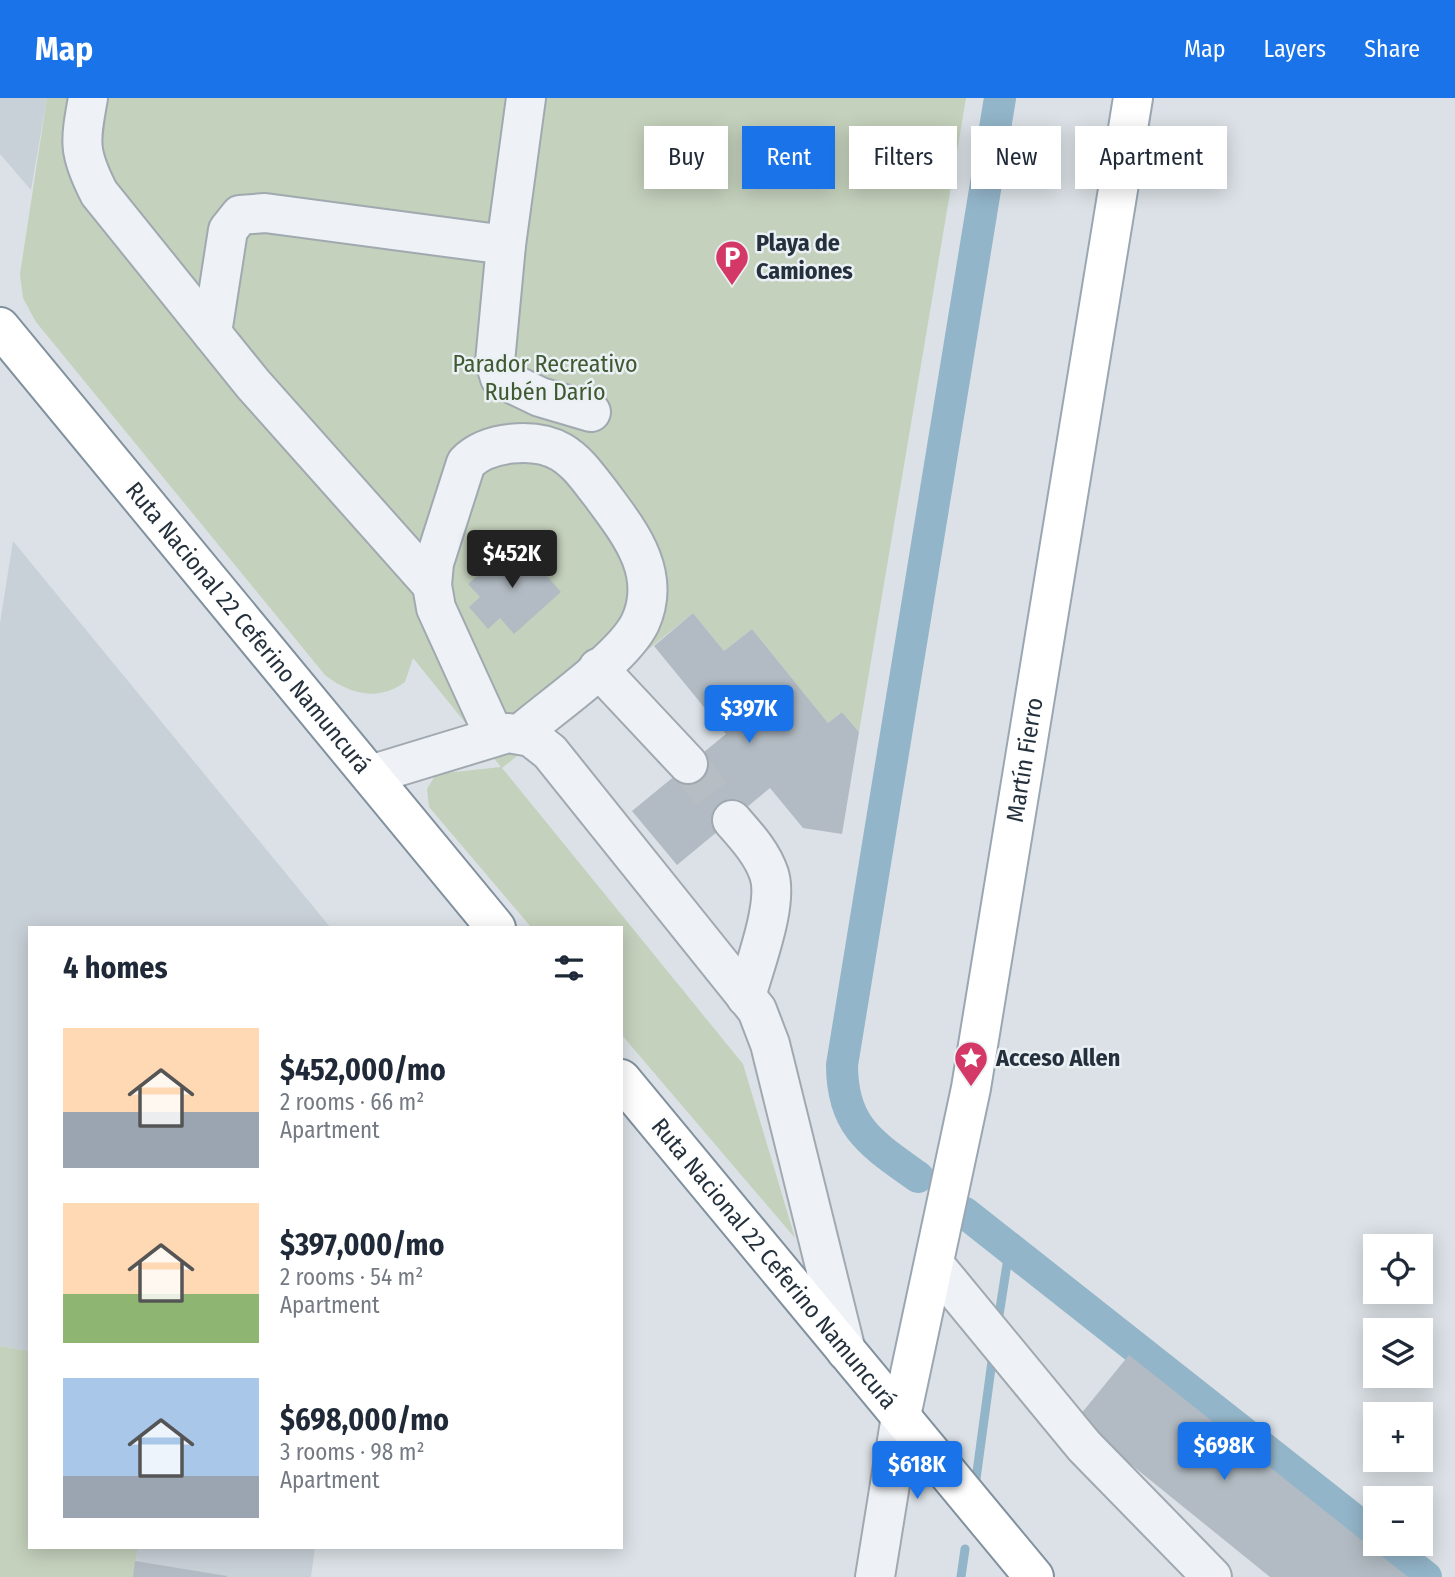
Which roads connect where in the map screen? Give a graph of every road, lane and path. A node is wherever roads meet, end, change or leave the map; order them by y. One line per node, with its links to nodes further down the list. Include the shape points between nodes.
1 (88, 98): 6 (street, via 80,143 94,184)
2 (526, 98): 4 (street)
3 (1133, 98): 17 (main road, Martín Fierro, via 971,1088)
4 (506, 244): 6 (street, via 265,213 240,215 228,230); 7 (street, via 495,362 500,378 540,397)
5 (0, 327): 12 (main road, Ruta Nacional 22 Ceferino Namuncurá)
6 (212, 333): 8 (street)
7 (591, 412)
8 (432, 585): 9 (street, via 434,563 466,463 491,447 535,444 559,451 581,468 637,543 645,564 646,606 640,622 632,638); 10 (street, via 436,608)
9 (598, 668): 10 (street); 11 (street)
10 (507, 734): 12 (street); 15 (street, via 531,737 550,752)
11 (688, 764)
12 (370, 775): 14 (main road, Ruta Nacional 22 Ceferino Namuncurá)
13 (732, 820): 15 (street, via 754,845 769,875 771,900)
14 (494, 926)
15 (746, 997): 18 (street, via 757,1010 770,1044)
16 (623, 1081): 18 (main road, Ruta Nacional 22 Ceferino Namuncurá)
17 (934, 1264): 19 (main road, Martín Fierro); 22 (street, via 1084,1446)
18 (846, 1351): 19 (main road, Ruta Nacional 22 Ceferino Namuncurá)
19 (901, 1416): 20 (street); 21 (main road, Ruta Nacional 22 Ceferino Namuncurá)
20 (875, 1577)
21 (1034, 1577)
22 (1212, 1577)

